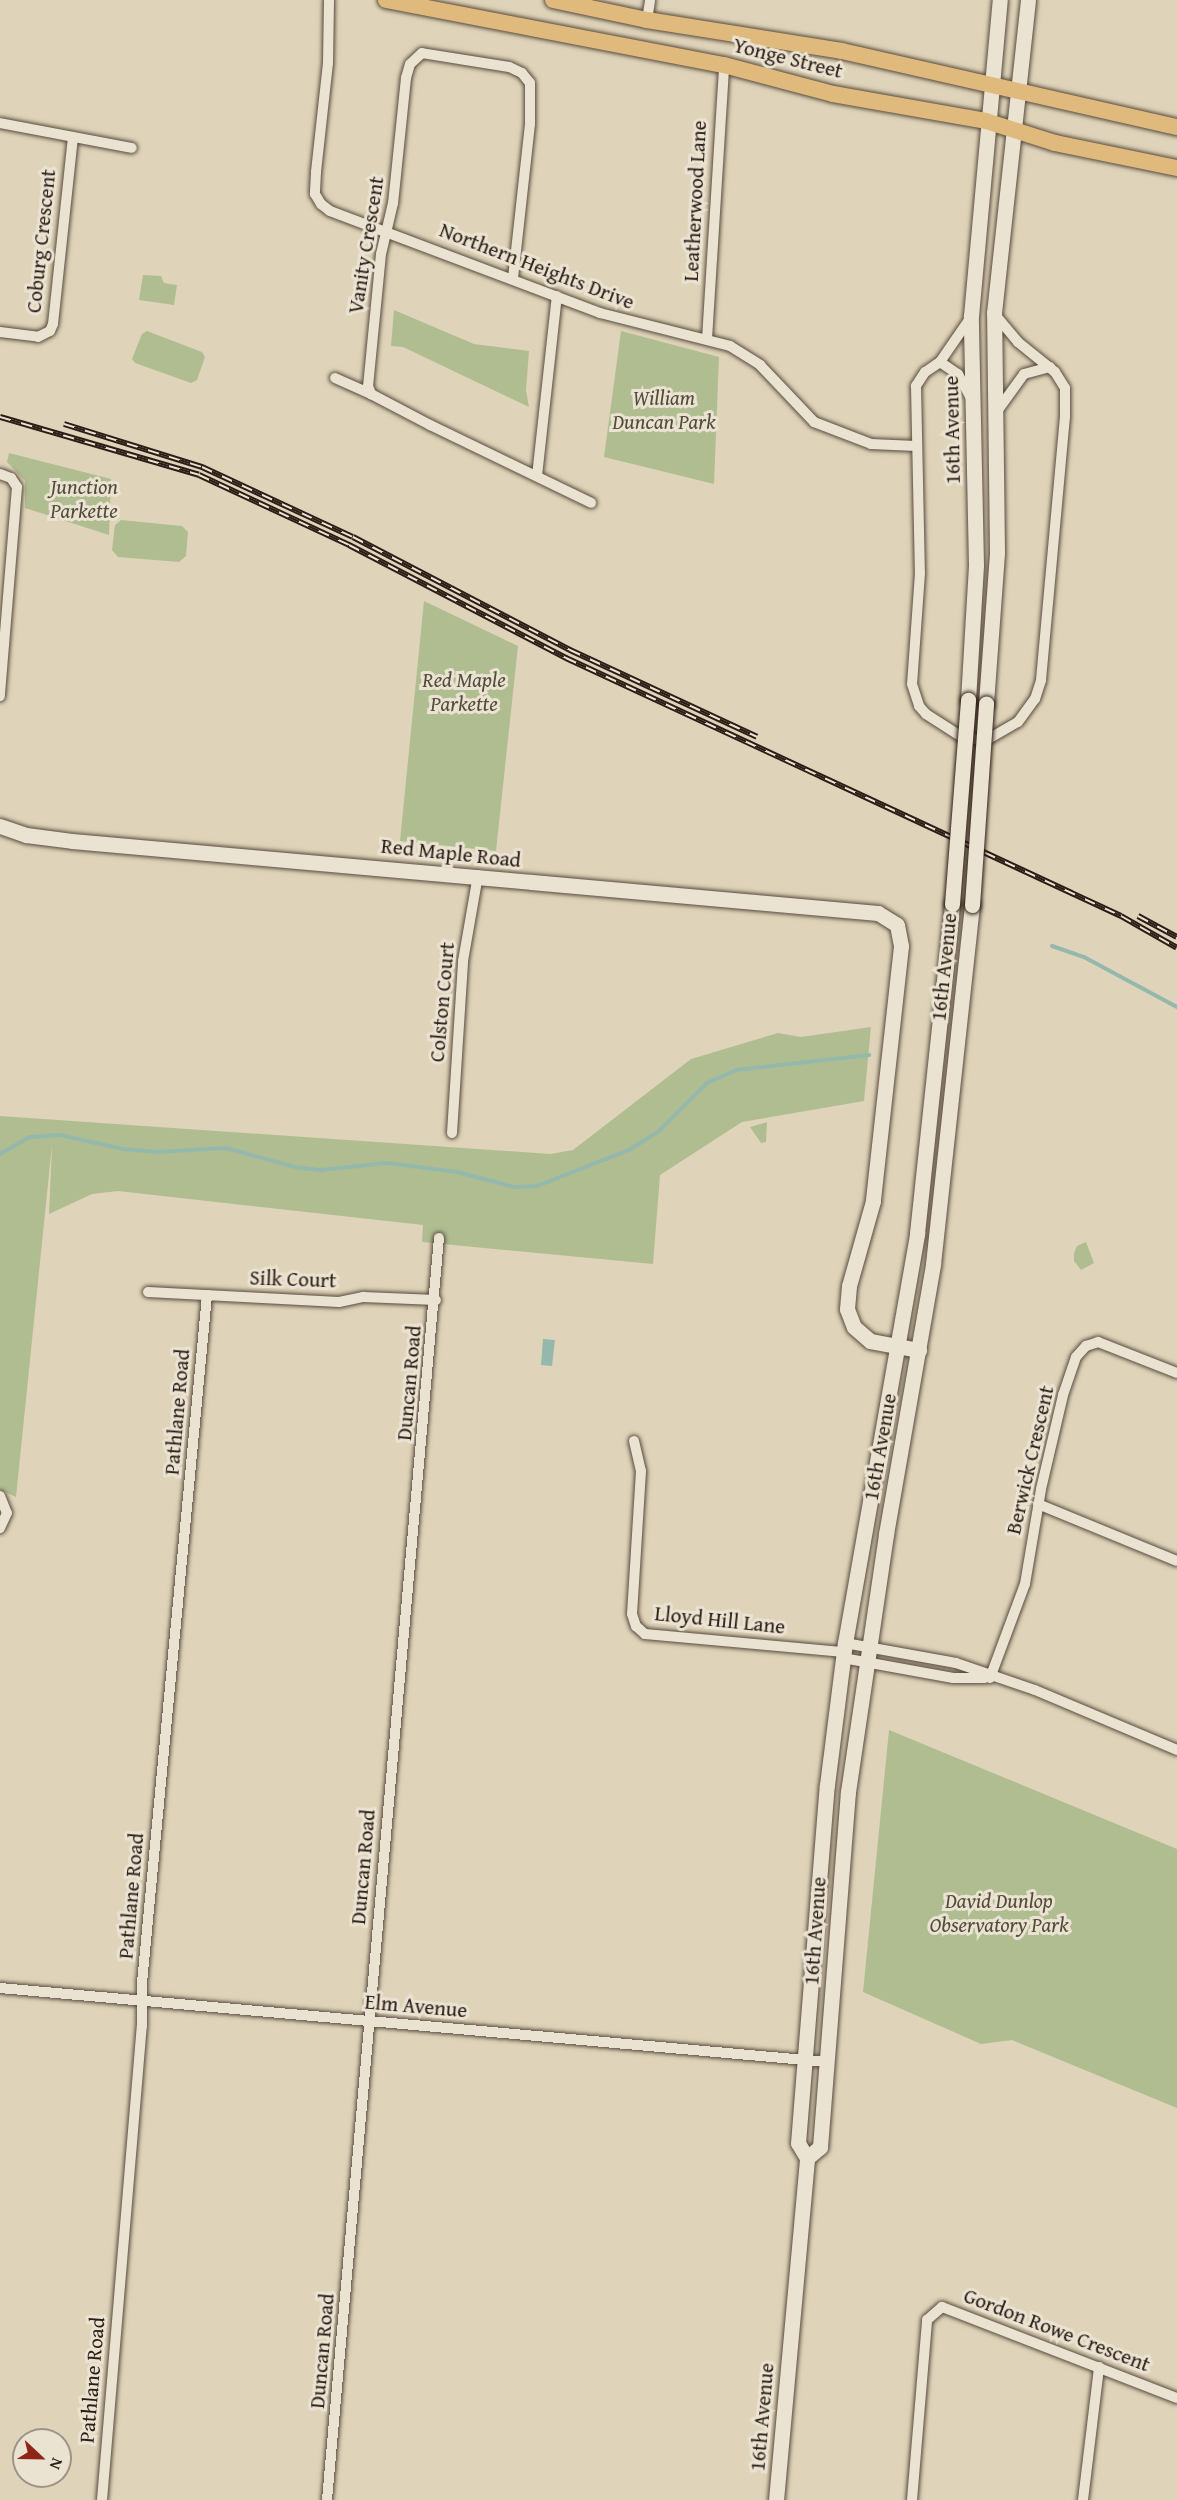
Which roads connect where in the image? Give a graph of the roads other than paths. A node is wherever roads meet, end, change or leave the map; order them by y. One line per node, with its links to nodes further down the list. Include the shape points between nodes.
1 (328, 0): 18 (street, Northern Heights Drive, via 328,63 315,194 330,211)
2 (386, 0): 8 (main road, Yonge Street)
3 (553, 0): 7 (main road, Yonge Street)
4 (650, 0): 7 (street)
5 (1000, 0): 9 (main road, 16th Avenue)
6 (1028, 0): 10 (main road, 16th Avenue)
7 (647, 20): 9 (main road, Yonge Street, via 842,51)
8 (724, 65): 11 (main road, Yonge Street, via 833,94); 24 (street, Leatherwood Lane)
9 (993, 83): 10 (main road, Yonge Street); 11 (main road, 16th Avenue)
10 (1018, 90): 13 (main road, Yonge Street); 14 (main road, 16th Avenue)
11 (986, 121): 14 (main road, Yonge Street); 22 (main road, 16th Avenue)
12 (0, 123): 15 (street)
13 (1177, 127)
14 (1012, 128): 17 (main road, Yonge Street, via 1055,143); 21 (main road, 16th Avenue)
15 (73, 138): 16 (street); 23 (street, Coburg Crescent, via 53,324 50,331 38,337)
16 (132, 148)
17 (1177, 168)
18 (387, 231): 19 (street, Northern Heights Drive); 19 (street, Vanity Crescent, via 406,78 414,58 422,53 440,53 509,67 522,73 530,83 531,96); 28 (street, Vanity Crescent, via 371,344)
19 (513, 278): 20 (street, Northern Heights Drive)
20 (557, 296): 24 (street, Northern Heights Drive, via 630,322); 33 (street)
21 (994, 313): 26 (street, 16th Avenue, via 1017,342); 30 (main road, 16th Avenue)
22 (971, 316): 25 (street, 16th Avenue); 29 (main road, 16th Avenue)
23 (0, 332)
24 (707, 339): 31 (street, Northern Heights Drive, via 749,355 806,415 837,434 871,444)
25 (940, 362): 29 (street, via 958,374); 31 (street, 16th Avenue, via 925,372 916,386)
26 (1050, 367): 30 (street, 16th Avenue, via 1024,374); 31 (street, 16th Avenue, via 1065,388 1065,407 1055,559 1041,680 1028,712 990,738 962,737 947,729 919,706 914,694 920,573)
27 (335, 378): 28 (street)
28 (371, 394): 33 (street)
29 (972, 400): 44 (main road, 16th Avenue, bridge, via 976,565 952,904 934,1092)
30 (995, 414): 45 (main road, 16th Avenue, bridge, via 997,552 972,905 937,1234)
31 (916, 446)
32 (0, 474): 35 (street, via 11,478 16,487)
33 (537, 476): 34 (street)
34 (591, 502)
35 (0, 696)
36 (0, 826): 37 (main road, Red Maple Road, via 26,835 72,842)
37 (478, 875): 38 (main road, Red Maple Road, via 878,913); 39 (street, Colston Court, via 463,960)
38 (897, 925): 44 (main road, 16th Avenue, via 900,958 879,1158 848,1309 854,1327 870,1341)
39 (452, 1133)
40 (439, 1238): 43 (street, Duncan Road)
41 (148, 1292): 42 (street, Silk Court)
42 (207, 1295): 43 (street, Silk Court, via 339,1302 363,1297); 57 (street, Pathlane Road)
43 (436, 1300): 58 (street, Duncan Road)
44 (897, 1347): 45 (main road); 52 (main road, 16th Avenue)
45 (919, 1350): 53 (main road, 16th Avenue)
46 (1177, 1373): 49 (street, Berwick Crescent, via 1115,1347 1098,1342 1086,1346 1076,1357 1063,1395)
47 (634, 1441): 52 (street, Lloyd Hill Lane, via 642,1471 632,1614 636,1626 645,1634)
48 (0, 1496): 50 (street, via 7,1513)
49 (1038, 1504): 51 (street); 54 (street, Berwick Crescent, via 1020,1602)
50 (0, 1528)
51 (1177, 1561)
52 (844, 1651): 53 (street); 59 (main road, 16th Avenue, via 816,1899)
53 (867, 1655): 54 (street, via 953,1678); 54 (street, via 956,1663); 60 (main road, 16th Avenue, via 844,1834)
54 (990, 1678): 55 (street, via 1035,1690)
55 (1177, 1749)
56 (0, 1988): 57 (street, Elm Avenue)
57 (142, 2002): 58 (street, Elm Avenue); 64 (street, Pathlane Road)
58 (369, 2021): 59 (street, Elm Avenue); 65 (street, Duncan Road)
59 (805, 2059): 60 (street, Elm Avenue); 61 (main road, 16th Avenue, via 798,2143)
60 (828, 2062): 61 (main road, 16th Avenue, via 820,2146)
61 (807, 2158): 66 (main road, 16th Avenue)
62 (1099, 2367): 63 (street, Gordon Rowe Crescent); 67 (street, Gordon Rowe Crescent, via 954,2309 942,2307 933,2312 925,2336); 68 (street)
63 (1177, 2398)
64 (102, 2500)
65 (327, 2500)
66 (776, 2500)
67 (912, 2500)
68 (1083, 2500)

